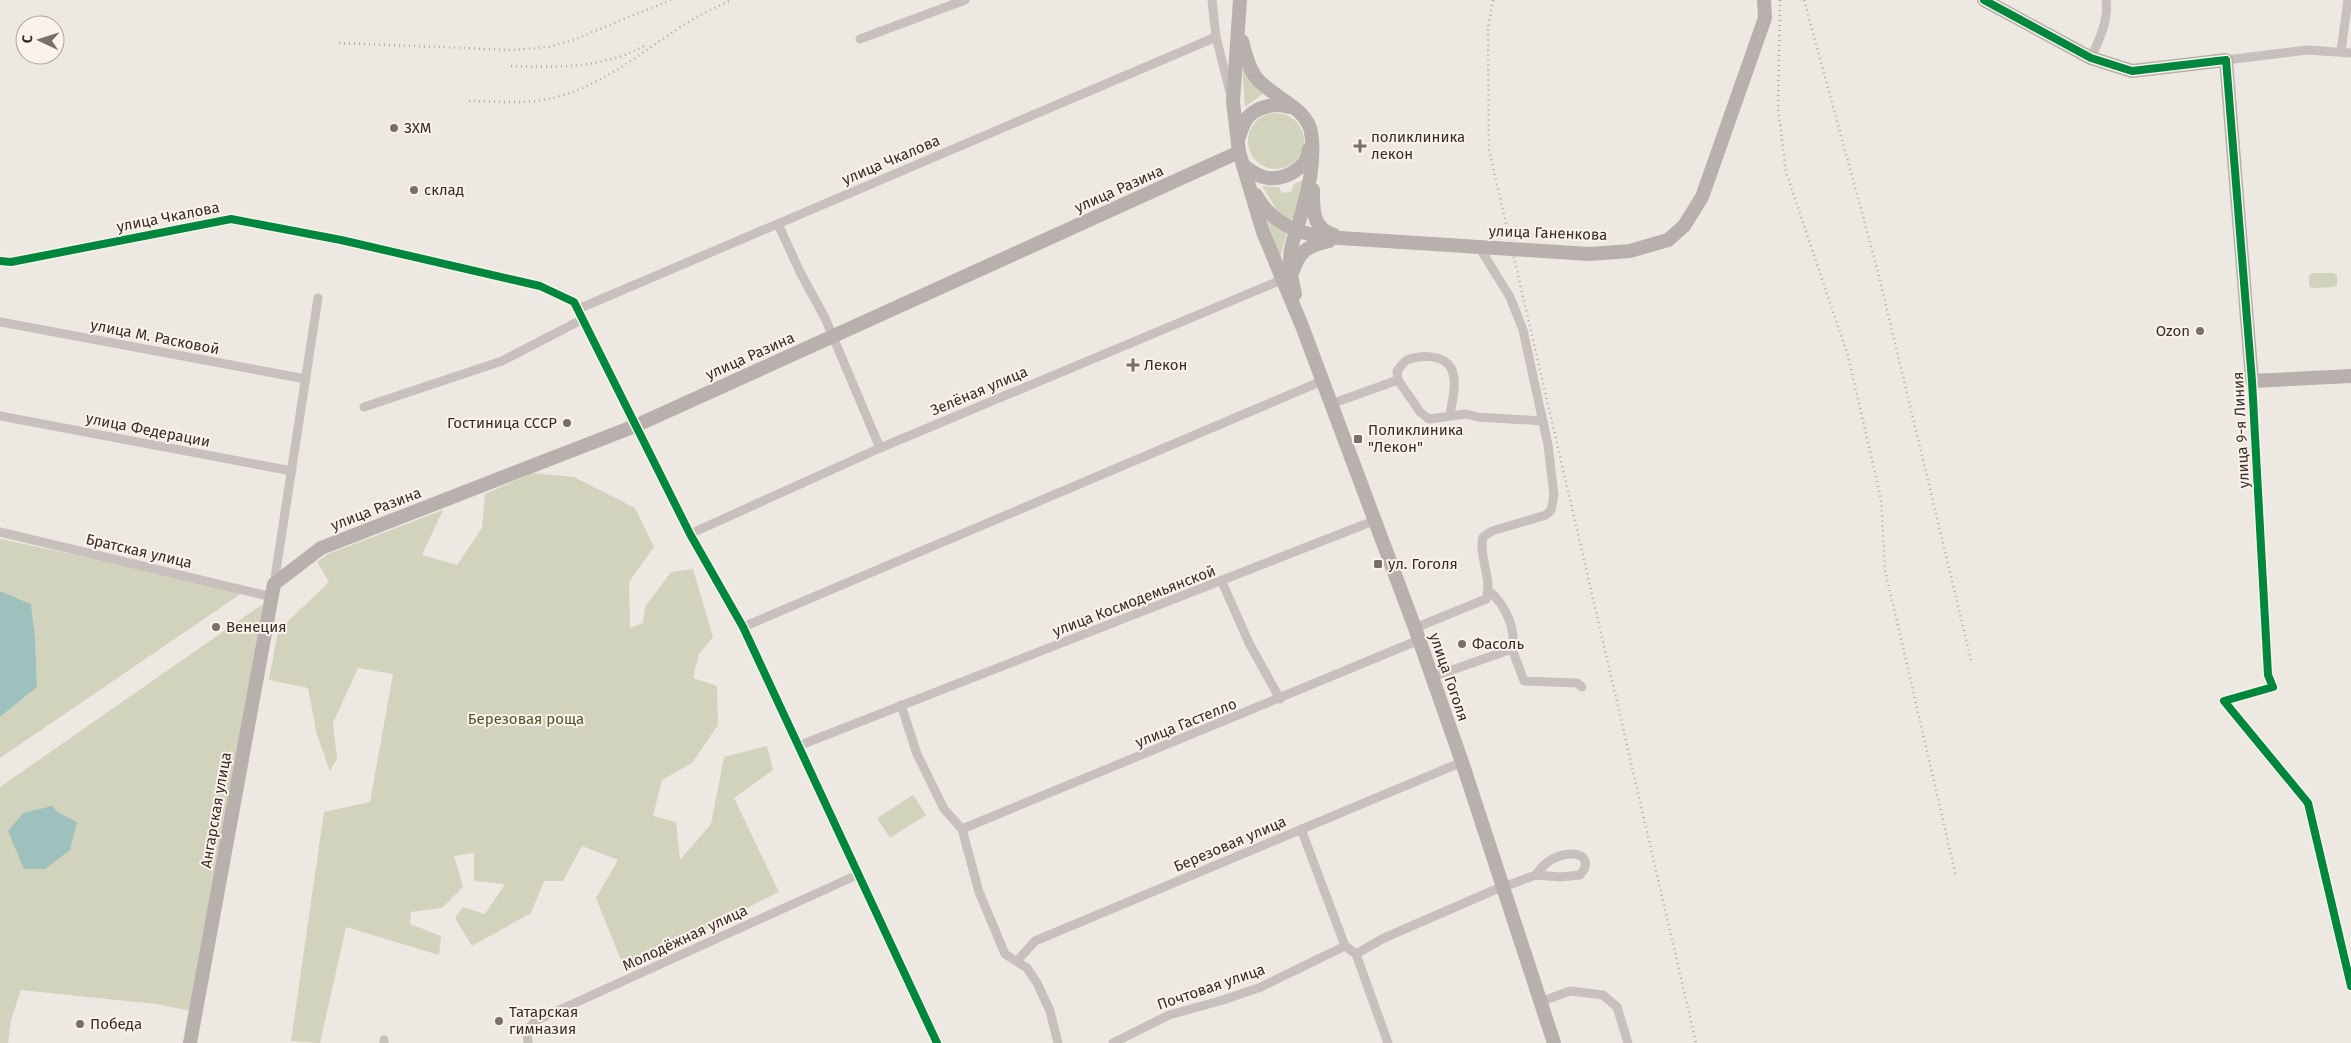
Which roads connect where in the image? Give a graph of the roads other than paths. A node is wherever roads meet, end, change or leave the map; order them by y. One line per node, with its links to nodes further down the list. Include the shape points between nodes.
1 (965, 0): 10 (street)
2 (1212, 0): 9 (street)
3 (1240, 0): 8 (street)
4 (1764, 0): 24 (street, улица Ганенкова, via 1765,18 1702,197 1674,236 1630,251 1589,254)
5 (1984, 0): 13 (street)
6 (2106, 0): 13 (street, via 2104,22)
7 (2348, 0): 11 (street)
8 (1239, 20): 15 (street); 16 (street, via 1246,59 1255,76 1270,92)
9 (1216, 37): 15 (street); 21 (street, улица Чкалова)
10 (860, 39)
11 (2341, 51): 12 (street); 14 (street, via 2307,50)
12 (2351, 53)
13 (2091, 58): 14 (street, via 2132,71)
14 (2226, 60): 36 (street, улица 9-я Линия)
15 (1232, 102): 18 (street)
16 (1298, 112): 17 (street); 18 (street, via 1286,106 1261,108 1248,117)
17 (1311, 131): 18 (street, via 1309,153 1292,174 1279,178 1267,178); 19 (street)
18 (1240, 152): 20 (street); 31 (street, улица Разина)
19 (1313, 154): 22 (street); 23 (street, via 1314,218 1327,233)
20 (1248, 182): 22 (street, улица Ганенкова, via 1267,212 1278,222); 26 (street, via 1262,232)
21 (778, 224): 28 (street, улица Чкалова); 31 (street)
22 (1296, 230): 23 (street, улица Ганенкова, via 1309,235); 26 (street)
23 (1342, 237): 24 (street, улица Ганенкова); 26 (street, via 1309,246)
24 (1479, 247): 41 (street, via 1510,297 1523,330)
25 (0, 260): 28 (street, улица Чкалова, via 12,262 231,219 342,240 540,286 574,302)
26 (1286, 279): 35 (street, улица Гоголя); 43 (street, Зелёная улица)
27 (318, 298): 33 (street)
28 (578, 309): 29 (street)
29 (583, 319): 38 (street, via 502,361); 42 (street)
30 (0, 322): 33 (street, улица М. Расковой)
31 (832, 336): 42 (street, улица Разина); 43 (street)
32 (2351, 376): 36 (street, улица 9-я Линия)
33 (306, 378): 44 (street)
34 (1398, 380): 37 (street); 39 (street, via 1420,412 1429,419); 39 (street, via 1397,371 1406,360 1424,356 1439,358 1451,368 1454,387)
35 (1322, 381): 37 (street, улица Гоголя); 51 (street)
36 (2252, 381): 68 (street, улица 9-я Линия, via 2268,675 2273,687 2224,701 2308,803)
37 (1331, 404): 45 (street, улица Гоголя)
38 (364, 408)
39 (1450, 415): 41 (street)
40 (0, 416): 44 (street, улица Федерации)
41 (1543, 421): 50 (street, via 1554,495 1551,510 1546,515 1492,531 1483,537 1481,545)
42 (635, 426): 47 (street); 49 (street, улица Разина, via 321,548)
43 (880, 448): 47 (street, Зелёная улица)
44 (292, 471): 49 (street)
45 (1376, 520): 48 (street, улица Космодемьянской); 52 (street, улица Гоголя)
46 (0, 532): 49 (street, Братская улица)
47 (690, 534): 51 (street)
48 (1222, 582): 56 (street, via 1249,643); 57 (street, улица Космодемьянской)
49 (273, 590): 70 (street, Ангарская улица)
50 (1489, 590): 52 (street, улица Гастелло, via 1486,599); 53 (street, via 1498,598 1512,628)
51 (743, 627): 58 (street)
52 (1417, 634): 54 (street, улица Гоголя); 56 (street, улица Гастелло)
53 (1512, 649): 54 (street); 55 (street, via 1524,681 1577,683)
54 (1432, 677): 59 (street, улица Гоголя)
55 (1582, 687)
56 (1280, 699): 60 (street, улица Гастелло)
57 (901, 705): 58 (street, улица Космодемьянской); 60 (street, via 921,762 944,809)
58 (798, 746): 62 (street)
59 (1462, 762): 61 (street, Березовая улица); 64 (street, улица Гоголя)
60 (962, 829): 67 (street, via 979,892 1005,954)
61 (1301, 829): 65 (street); 67 (street, Березовая улица, via 1035,941)
62 (857, 875): 71 (street, Молодёжная улица, via 535,1021 527,1030); 72 (street)
63 (1536, 875): 63 (street, via 1580,875 1586,864 1584,858 1577,854 1556,856); 64 (street)
64 (1502, 887): 66 (street, via 1384,938); 69 (street, улица Гоголя)
65 (1345, 946): 66 (street); 74 (street, Почтовая улица, via 1261,987 1169,1015)
66 (1356, 954): 75 (street)
67 (1017, 961): 73 (street, via 1038,983 1050,1011)
68 (2351, 986)
69 (1540, 1002): 76 (street, улица Гоголя); 77 (street, via 1570,991 1603,996 1617,1007)
70 (190, 1043)
71 (528, 1043)
72 (936, 1043)
73 (1058, 1043)
74 (1113, 1043)
75 (1388, 1043)
76 (1554, 1043)
77 (1628, 1043)

